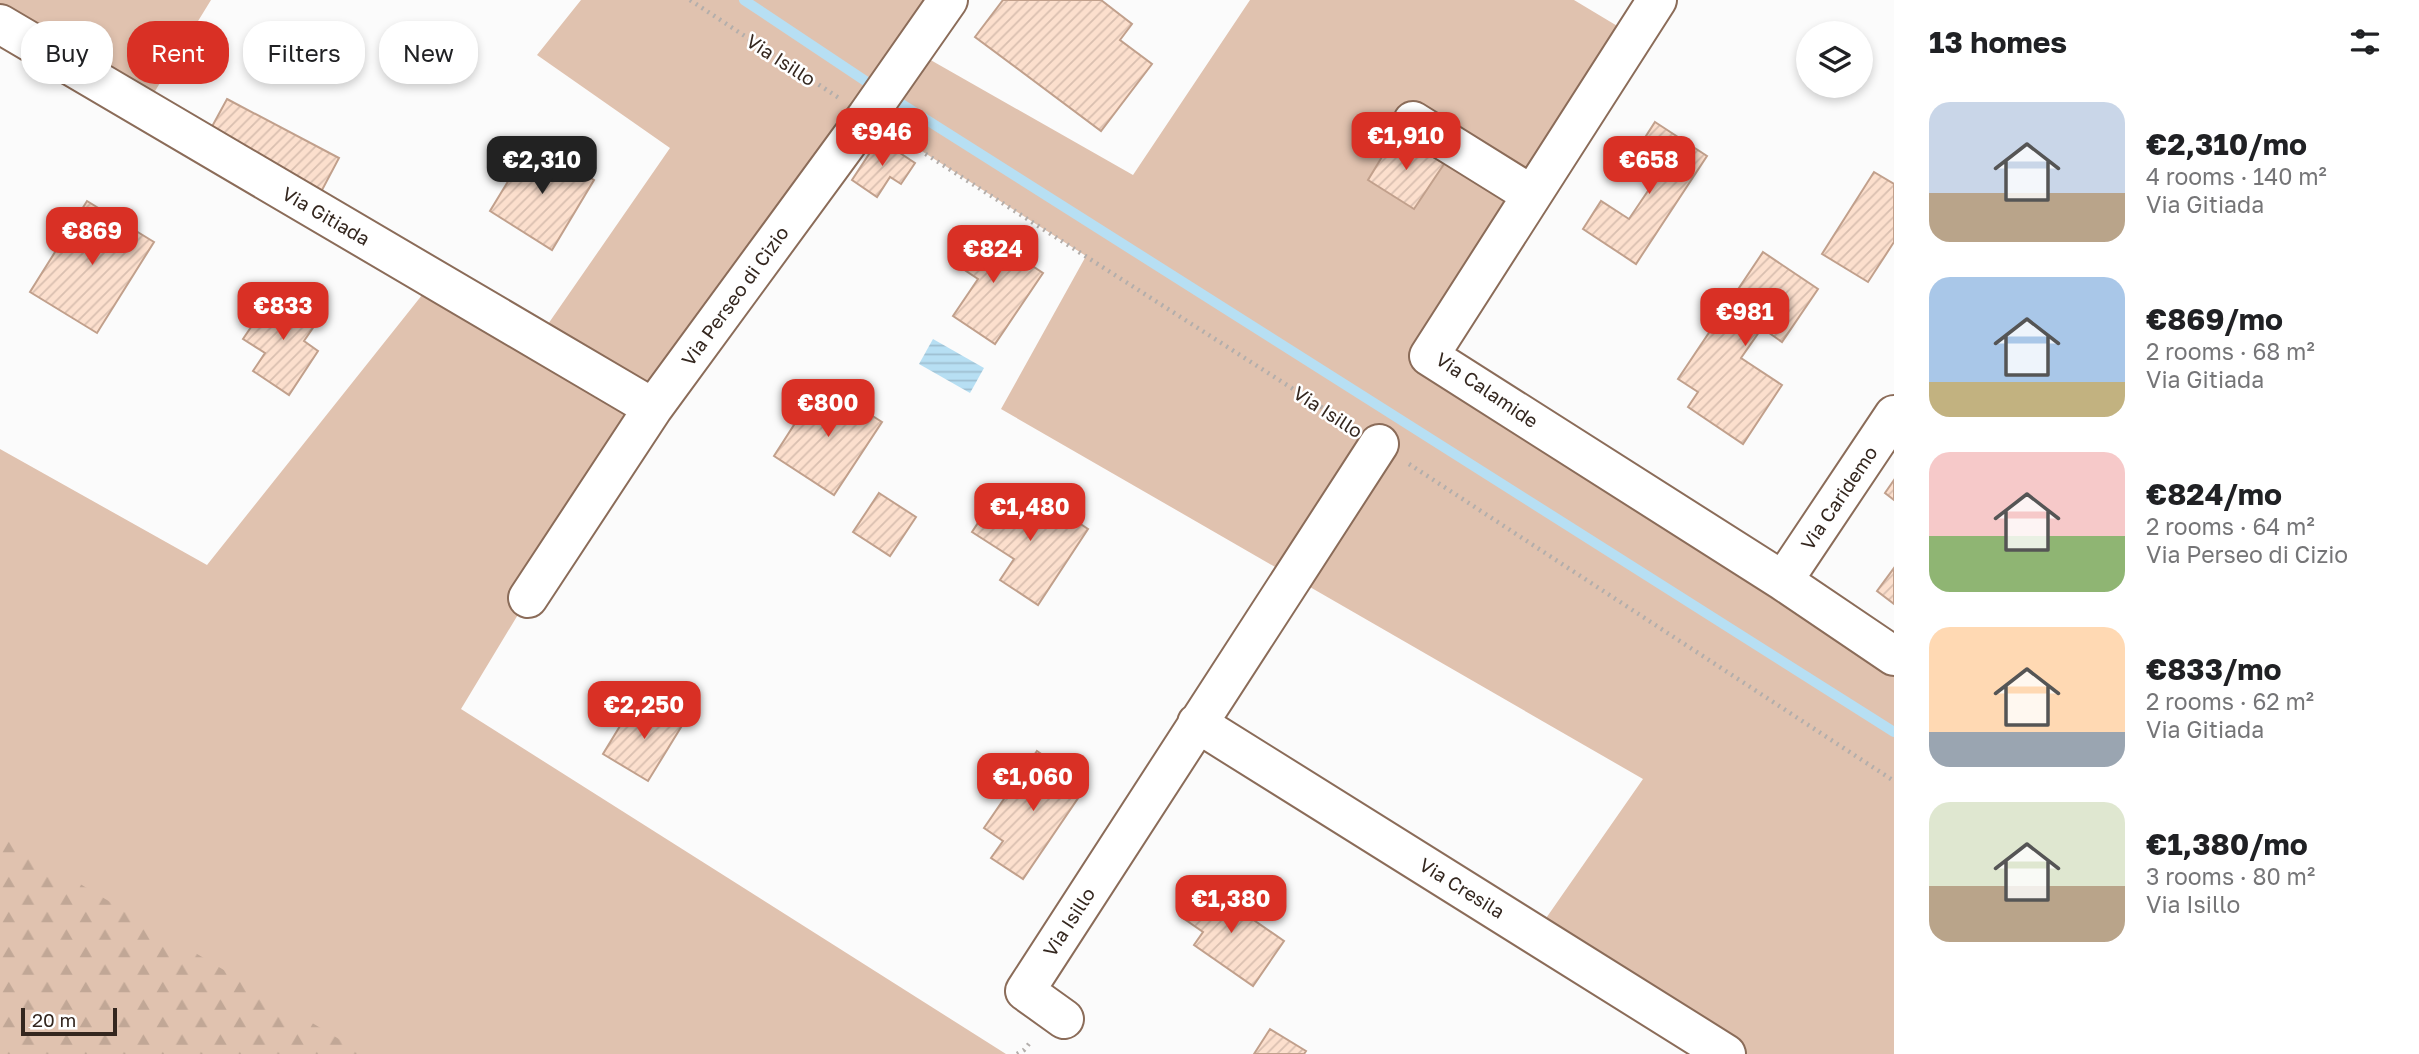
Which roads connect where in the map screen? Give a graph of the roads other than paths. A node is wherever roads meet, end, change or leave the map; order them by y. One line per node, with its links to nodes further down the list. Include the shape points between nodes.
1 (948, 0): 6 (street, Via Perseo di Cizio)
2 (1657, 0): 5 (street, Via Calamide)
3 (0, 24): 6 (street, Via Gitiada)
4 (1413, 121): 5 (street)
5 (1532, 195): 9 (street, Via Calamide, via 1429,356)
6 (653, 408): 10 (street, Via Perseo di Cizio)
7 (1894, 415): 9 (street, Via Caridemo)
8 (1379, 444): 12 (street, Via Isillo)
9 (1783, 581): 11 (street, Via Calamide)
10 (528, 598)
11 (1894, 656)
12 (1197, 723): 13 (street, Via Isillo, via 1025,991); 14 (street, Via Cresila)
13 (1064, 1019)
14 (1726, 1054)

